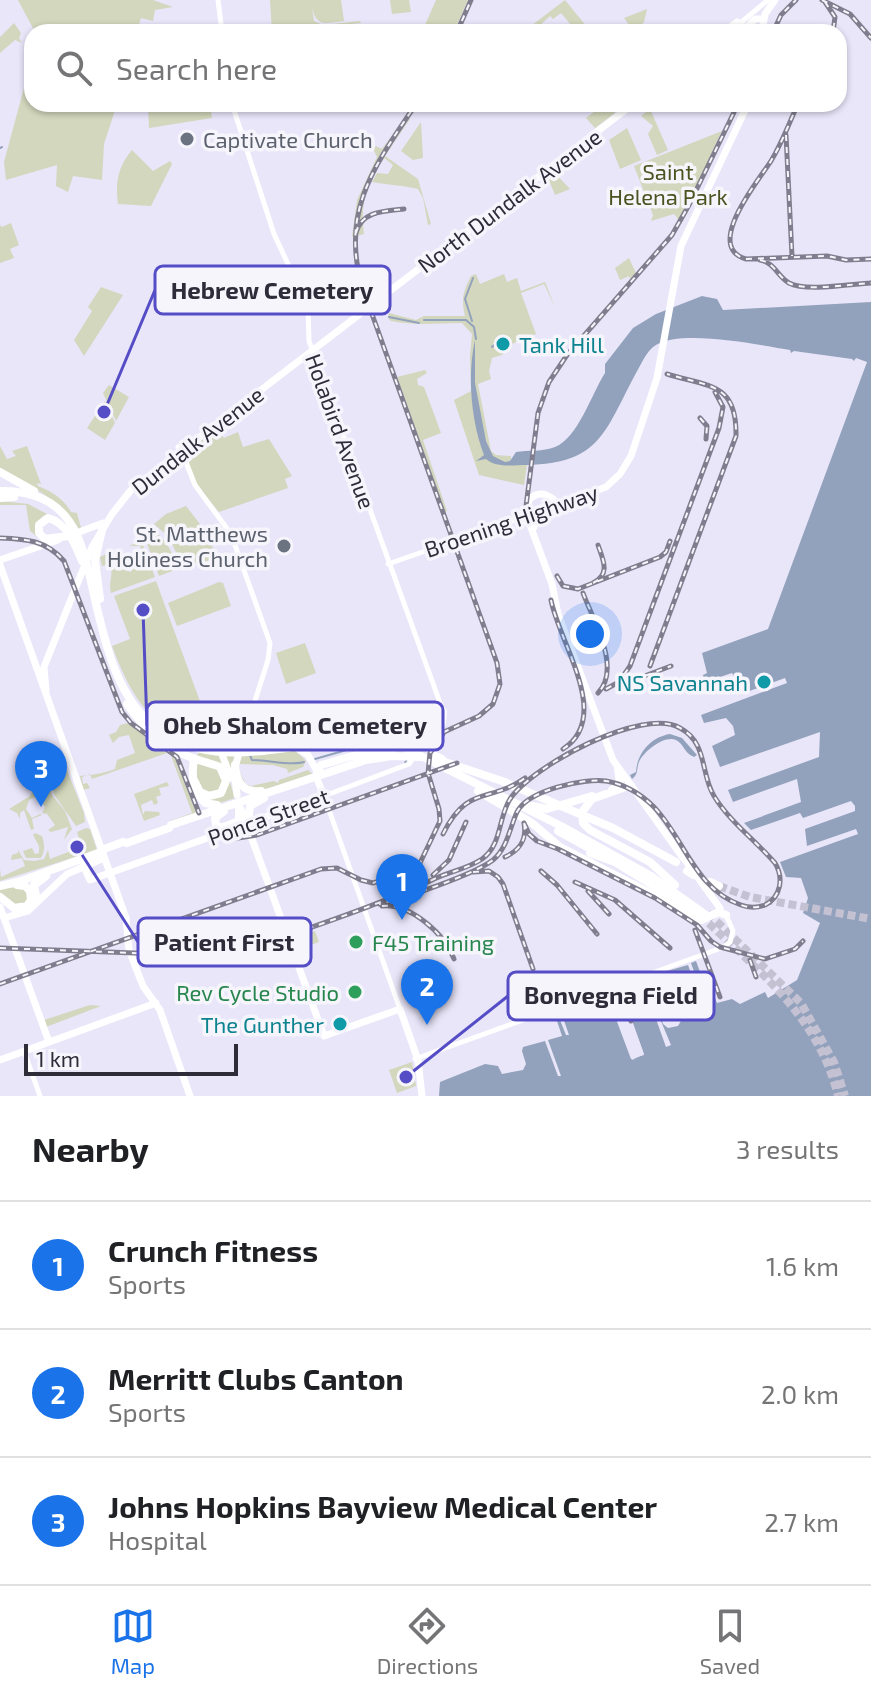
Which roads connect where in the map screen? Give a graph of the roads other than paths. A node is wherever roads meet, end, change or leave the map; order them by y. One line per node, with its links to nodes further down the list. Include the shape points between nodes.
1 (218, 0): 6 (main road)
2 (766, 0): 5 (main road)
3 (775, 0): 4 (main road)
4 (763, 19): 7 (main road); 8 (main road)
5 (737, 23)
6 (221, 24)
7 (750, 24)
8 (763, 24)
9 (235, 112): 14 (main road, Holabird Avenue, via 274,234 308,307)
10 (622, 112): 12 (main road)
11 (744, 112): 18 (main road, Broening Highway, via 678,255 657,378 628,462 606,487)
12 (618, 115): 13 (main road, North Dundalk Avenue); 13 (main road, North Dundalk Avenue, via 495,214)
13 (360, 310): 14 (main road, Dundalk Avenue)
14 (309, 349): 15 (main road, Dundalk Avenue); 15 (main road, Dundalk Avenue); 26 (main road, Holabird Avenue)
15 (180, 449): 20 (main road, Dundalk Avenue, via 141,481); 20 (main road, Dundalk Avenue, via 133,483); 37 (main road, via 195,485 232,539 266,636 268,655)
16 (0, 472): 19 (highway)
17 (0, 495): 19 (highway, via 28,493); 21 (highway, via 42,505)
18 (557, 504): 23 (main road, via 535,518); 23 (main road, via 548,495 530,498 528,510); 24 (main road, Broening Highway)
19 (54, 506): 21 (highway)
20 (102, 525): 21 (main road); 29 (highway, via 95,554); 30 (main road, Dundalk Avenue)
21 (70, 532): 22 (highway); 22 (highway, via 46,519 38,528); 29 (highway); 29 (highway, via 85,553)
22 (42, 542): 25 (main road)
23 (539, 549): 42 (main road)
24 (413, 555): 26 (main road, Broening Highway); 28 (main road, via 394,566)
25 (2, 560): 31 (main road)
26 (388, 564): 28 (main road, Holabird Avenue)
27 (0, 573): 31 (main road)
28 (395, 583): 33 (main road, Holabird Avenue)
29 (95, 601): 34 (highway); 34 (highway, via 111,671)
30 (48, 655): 31 (main road, Dundalk Avenue); 32 (main road, Dundalk Avenue, via 43,672)
31 (39, 676): 32 (main road); 64 (main road)
32 (46, 690): 64 (main road)
33 (437, 698): 35 (main road, Holabird Avenue); 36 (main road)
34 (132, 706): 38 (highway, via 170,734); 43 (highway)
35 (442, 709): 36 (highway)
36 (442, 725): 45 (highway, via 430,748); 56 (main road, Ponca Street, via 407,766)
37 (246, 729): 38 (main road); 40 (main road); 46 (main road); 51 (main road, via 234,758)
38 (215, 738): 39 (highway); 41 (main road); 51 (main road)
39 (206, 743): 41 (highway); 43 (highway)
40 (289, 743): 47 (highway, via 302,730 387,737); 49 (main road, via 308,755)
41 (218, 749): 51 (main road)
42 (610, 752): 48 (main road); 52 (main road)
43 (193, 754): 47 (highway, via 378,741 403,747); 50 (highway); 50 (highway, via 224,771 225,787 209,796)
44 (406, 757): 45 (highway); 49 (highway, via 374,758); 59 (highway, via 487,777)
45 (450, 763): 62 (highway)
46 (235, 765): 49 (highway, via 240,784 250,791); 58 (main road)
47 (436, 765): 49 (highway, via 365,752 325,764); 54 (highway); 55 (highway)
48 (618, 769): 52 (main road); 53 (highway)
49 (315, 776): 56 (main road); 58 (highway); 58 (highway); 60 (highway, via 253,803)
50 (193, 778): 58 (highway, via 207,805)
51 (232, 782): 58 (main road)
52 (631, 788): 53 (highway); 69 (main road)
53 (616, 790): 57 (highway); 59 (highway, via 587,802 582,809)
54 (478, 791): 61 (highway); 76 (highway, via 532,823 560,847 689,918 701,920)
55 (490, 791): 57 (highway, via 543,809); 61 (highway)
56 (324, 796): 60 (main road, Ponca Street); 81 (main road)
57 (594, 796): 65 (highway, via 557,813 551,828 558,843)
58 (240, 803): 60 (main road); 64 (highway)
59 (586, 822): 62 (highway); 68 (highway, via 594,836); 71 (highway, via 590,830 650,862)
60 (245, 825): 70 (main road, Ponca Street); 81 (main road, via 324,1036)
61 (559, 829): 63 (highway); 65 (highway); 76 (highway)
62 (614, 831): 66 (highway); 69 (highway)
63 (583, 839): 68 (highway); 76 (highway, via 668,886)
64 (101, 852): 67 (main road); 70 (main road); 72 (highway); 72 (highway); 73 (highway, via 38,881)
65 (615, 862): 76 (highway)
66 (662, 863)
67 (83, 866): 70 (main road, via 89,880); 73 (main road); 77 (main road, via 67,874 38,904)
68 (643, 866): 71 (highway)
69 (684, 867): 74 (main road)
70 (110, 874): 75 (main road)
71 (678, 889): 76 (highway)
72 (0, 891): 77 (main road)
73 (38, 896): 77 (main road)
74 (723, 912): 76 (highway); 78 (main road)
75 (124, 914): 80 (main road, via 139,978); 80 (main road, via 128,953 142,988)
76 (704, 915)
77 (6, 921): 82 (main road)
78 (733, 931): 79 (main road); 84 (main road, via 724,947)
79 (739, 939)
80 (156, 1004): 82 (main road); 87 (main road)
81 (399, 1009): 84 (main road)
82 (49, 1042): 83 (main road)
83 (24, 1051): 85 (main road); 86 (main road)
84 (416, 1058): 88 (main road)
85 (0, 1060)
86 (40, 1096)
87 (190, 1096)
88 (420, 1096)

